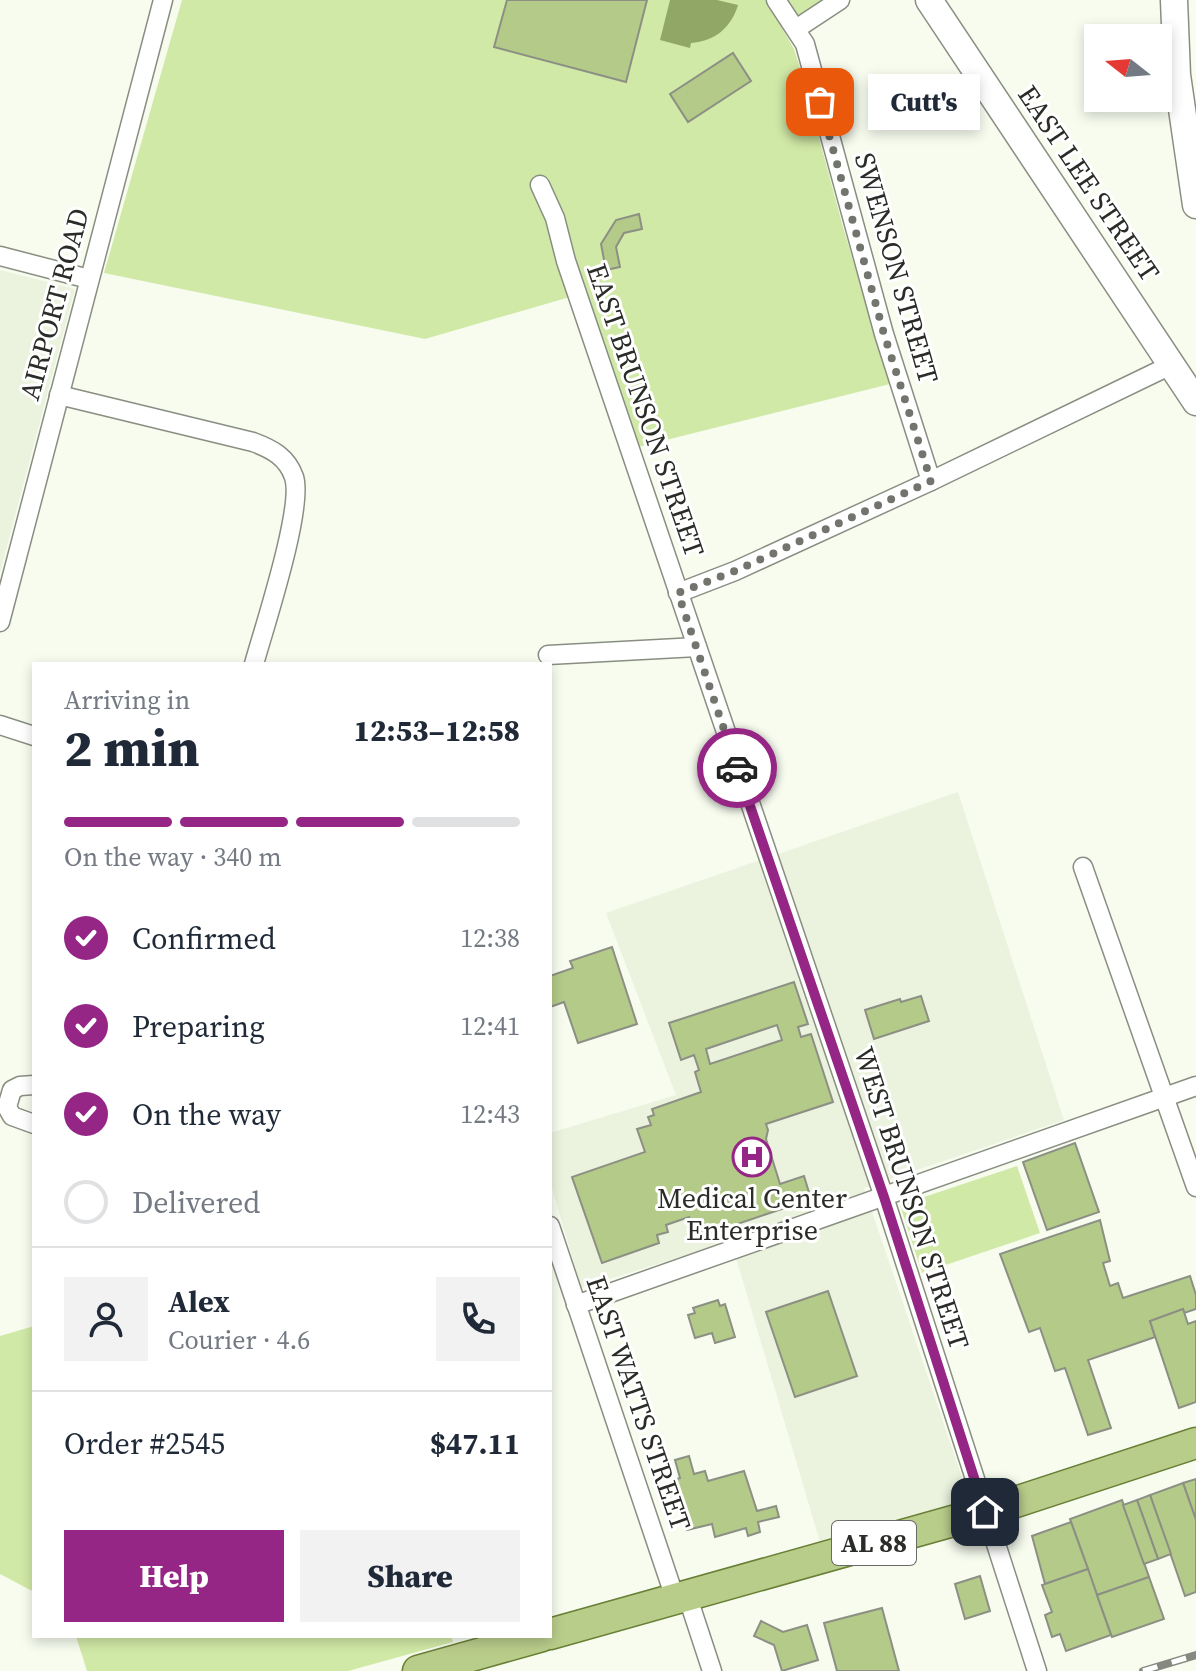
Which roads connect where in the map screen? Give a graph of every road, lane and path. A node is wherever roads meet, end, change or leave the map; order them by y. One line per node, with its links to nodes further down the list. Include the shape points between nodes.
1 (163, 0): 11 (street, AIRPORT ROAD)
2 (776, 0): 6 (street, SWENSON STREET)
3 (840, 0): 6 (street)
4 (929, 0): 12 (main road, EAST LEE STREET)
5 (1174, 0): 7 (main road)
6 (796, 29): 15 (street, SWENSON STREET, via 805,44 884,334)
7 (1187, 75): 9 (main road)
8 (540, 185): 16 (street, EAST BRUNSON STREET)
9 (1196, 205)
10 (0, 256): 11 (street)
11 (89, 279): 13 (street, AIRPORT ROAD)
12 (1171, 365): 14 (main road, EAST LEE STREET); 15 (street)
13 (59, 395): 17 (street, AIRPORT ROAD); 20 (street, via 253,442 287,462 295,480 293,519)
14 (1196, 402)
15 (931, 481): 16 (street)
16 (678, 593): 18 (street, EAST BRUNSON STREET)
17 (0, 622)
18 (697, 647): 19 (street); 23 (street, EAST BRUNSON STREET)
19 (548, 655)
20 (255, 662)
21 (0, 725): 22 (street)
22 (32, 735)
23 (729, 744): 30 (street, WEST BRUNSON STREET)
24 (1083, 867): 27 (street)
25 (32, 1085): 28 (street, via 12,1090 7,1107 12,1116)
26 (1196, 1086): 27 (street)
27 (1163, 1097): 29 (street); 30 (street)
28 (32, 1123)
29 (1196, 1187)
30 (884, 1197): 32 (street); 34 (street, WEST BRUNSON STREET)
31 (552, 1232): 32 (street, EAST WATTS STREET)
32 (576, 1305): 35 (street, EAST WATTS STREET)
33 (1196, 1443): 34 (main road, AL 88)
34 (985, 1512): 35 (main road, AL 88); 40 (street, WEST BRUNSON STREET)
35 (681, 1596): 36 (main road, AL 88); 39 (street, EAST WATTS STREET)
36 (552, 1633)
37 (535, 1638): 38 (main road)
38 (418, 1671)
39 (712, 1671)
40 (1037, 1671)

